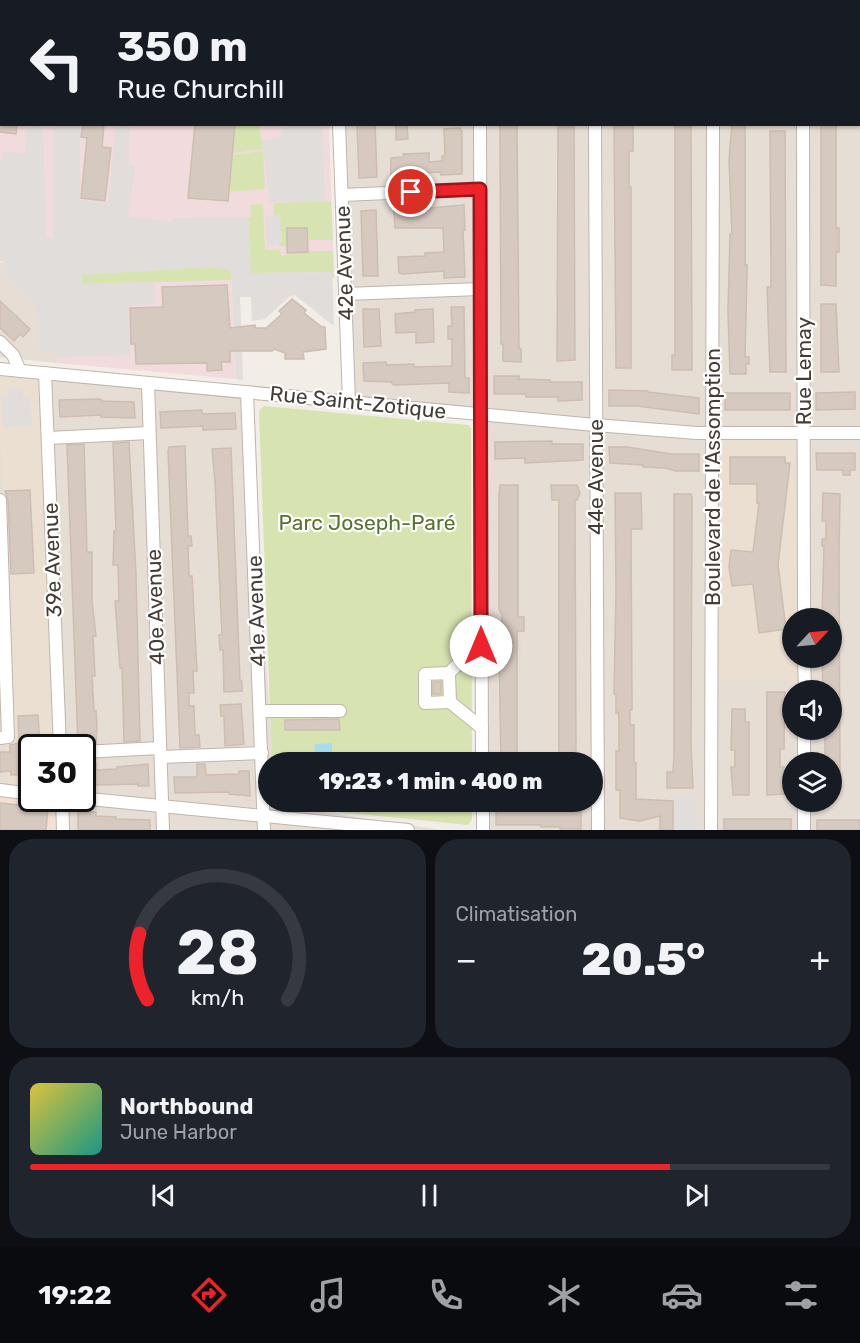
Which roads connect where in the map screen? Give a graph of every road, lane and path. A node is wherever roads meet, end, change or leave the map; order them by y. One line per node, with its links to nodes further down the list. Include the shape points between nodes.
1 (339, 126): 7 (street, 42e Avenue)
2 (480, 126): 6 (street)
3 (595, 126): 18 (street, 44e Avenue)
4 (713, 126): 21 (street, Boulevard de l'Assomption)
5 (803, 126): 19 (street, Rue Lemay)
6 (480, 189): 7 (street); 8 (street)
7 (342, 195): 9 (street, 42e Avenue)
8 (480, 289): 9 (street); 17 (street)
9 (345, 294): 16 (street, 42e Avenue)
10 (0, 342): 12 (street, via 13,355)
11 (0, 369): 12 (street, Rue Saint-Zotique)
12 (20, 371): 13 (street, Rue Saint-Zotique)
13 (45, 373): 14 (street, Rue Saint-Zotique); 23 (street, 39e Avenue)
14 (148, 383): 15 (street, Rue Saint-Zotique); 20 (street, 40e Avenue)
15 (248, 392): 16 (street, Rue Saint-Zotique); 29 (street, 41e Avenue)
16 (349, 402): 17 (street, Rue Saint-Zotique)
17 (481, 415): 18 (street, Rue Saint-Zotique); 26 (street)
18 (595, 425): 21 (street, Rue Saint-Zotique); 37 (street, 44e Avenue)
19 (804, 432): 21 (street, Rue Saint-Zotique); 22 (street, Rue Saint-Zotique); 25 (street, Rue Lemay)
20 (149, 433): 23 (street); 38 (street, 40e Avenue)
21 (712, 433): 57 (street, Boulevard de l'Assomption)
22 (860, 433)
23 (48, 438): 32 (street, 39e Avenue)
24 (0, 500): 33 (street, via 8,737)
25 (804, 608)
26 (481, 646): 27 (street); 31 (street)
27 (449, 673): 28 (street); 28 (street, via 425,674 425,703)
28 (450, 702): 31 (street)
29 (260, 711): 30 (street); 35 (street, 41e Avenue)
30 (340, 711)
31 (482, 728): 36 (street)
32 (59, 734)
33 (0, 738)
34 (96, 752): 38 (street)
35 (262, 752)
36 (482, 752)
37 (595, 752)
38 (161, 753): 39 (street); 43 (street, 40e Avenue)
39 (258, 753)
40 (0, 790): 41 (street)
41 (18, 792)
42 (96, 800): 43 (street)
43 (162, 806): 49 (street); 52 (street, 40e Avenue)
44 (62, 812): 51 (street)
45 (264, 812): 49 (street, 41e Avenue)
46 (483, 812): 55 (street)
47 (597, 812): 56 (street, 44e Avenue)
48 (804, 812): 58 (street)
49 (264, 815): 50 (street); 53 (street, 41e Avenue)
50 (366, 828): 54 (street)
51 (63, 830)
52 (163, 830)
53 (264, 830)
54 (408, 830)
55 (483, 830)
56 (598, 830)
57 (711, 830)
58 (804, 830)

